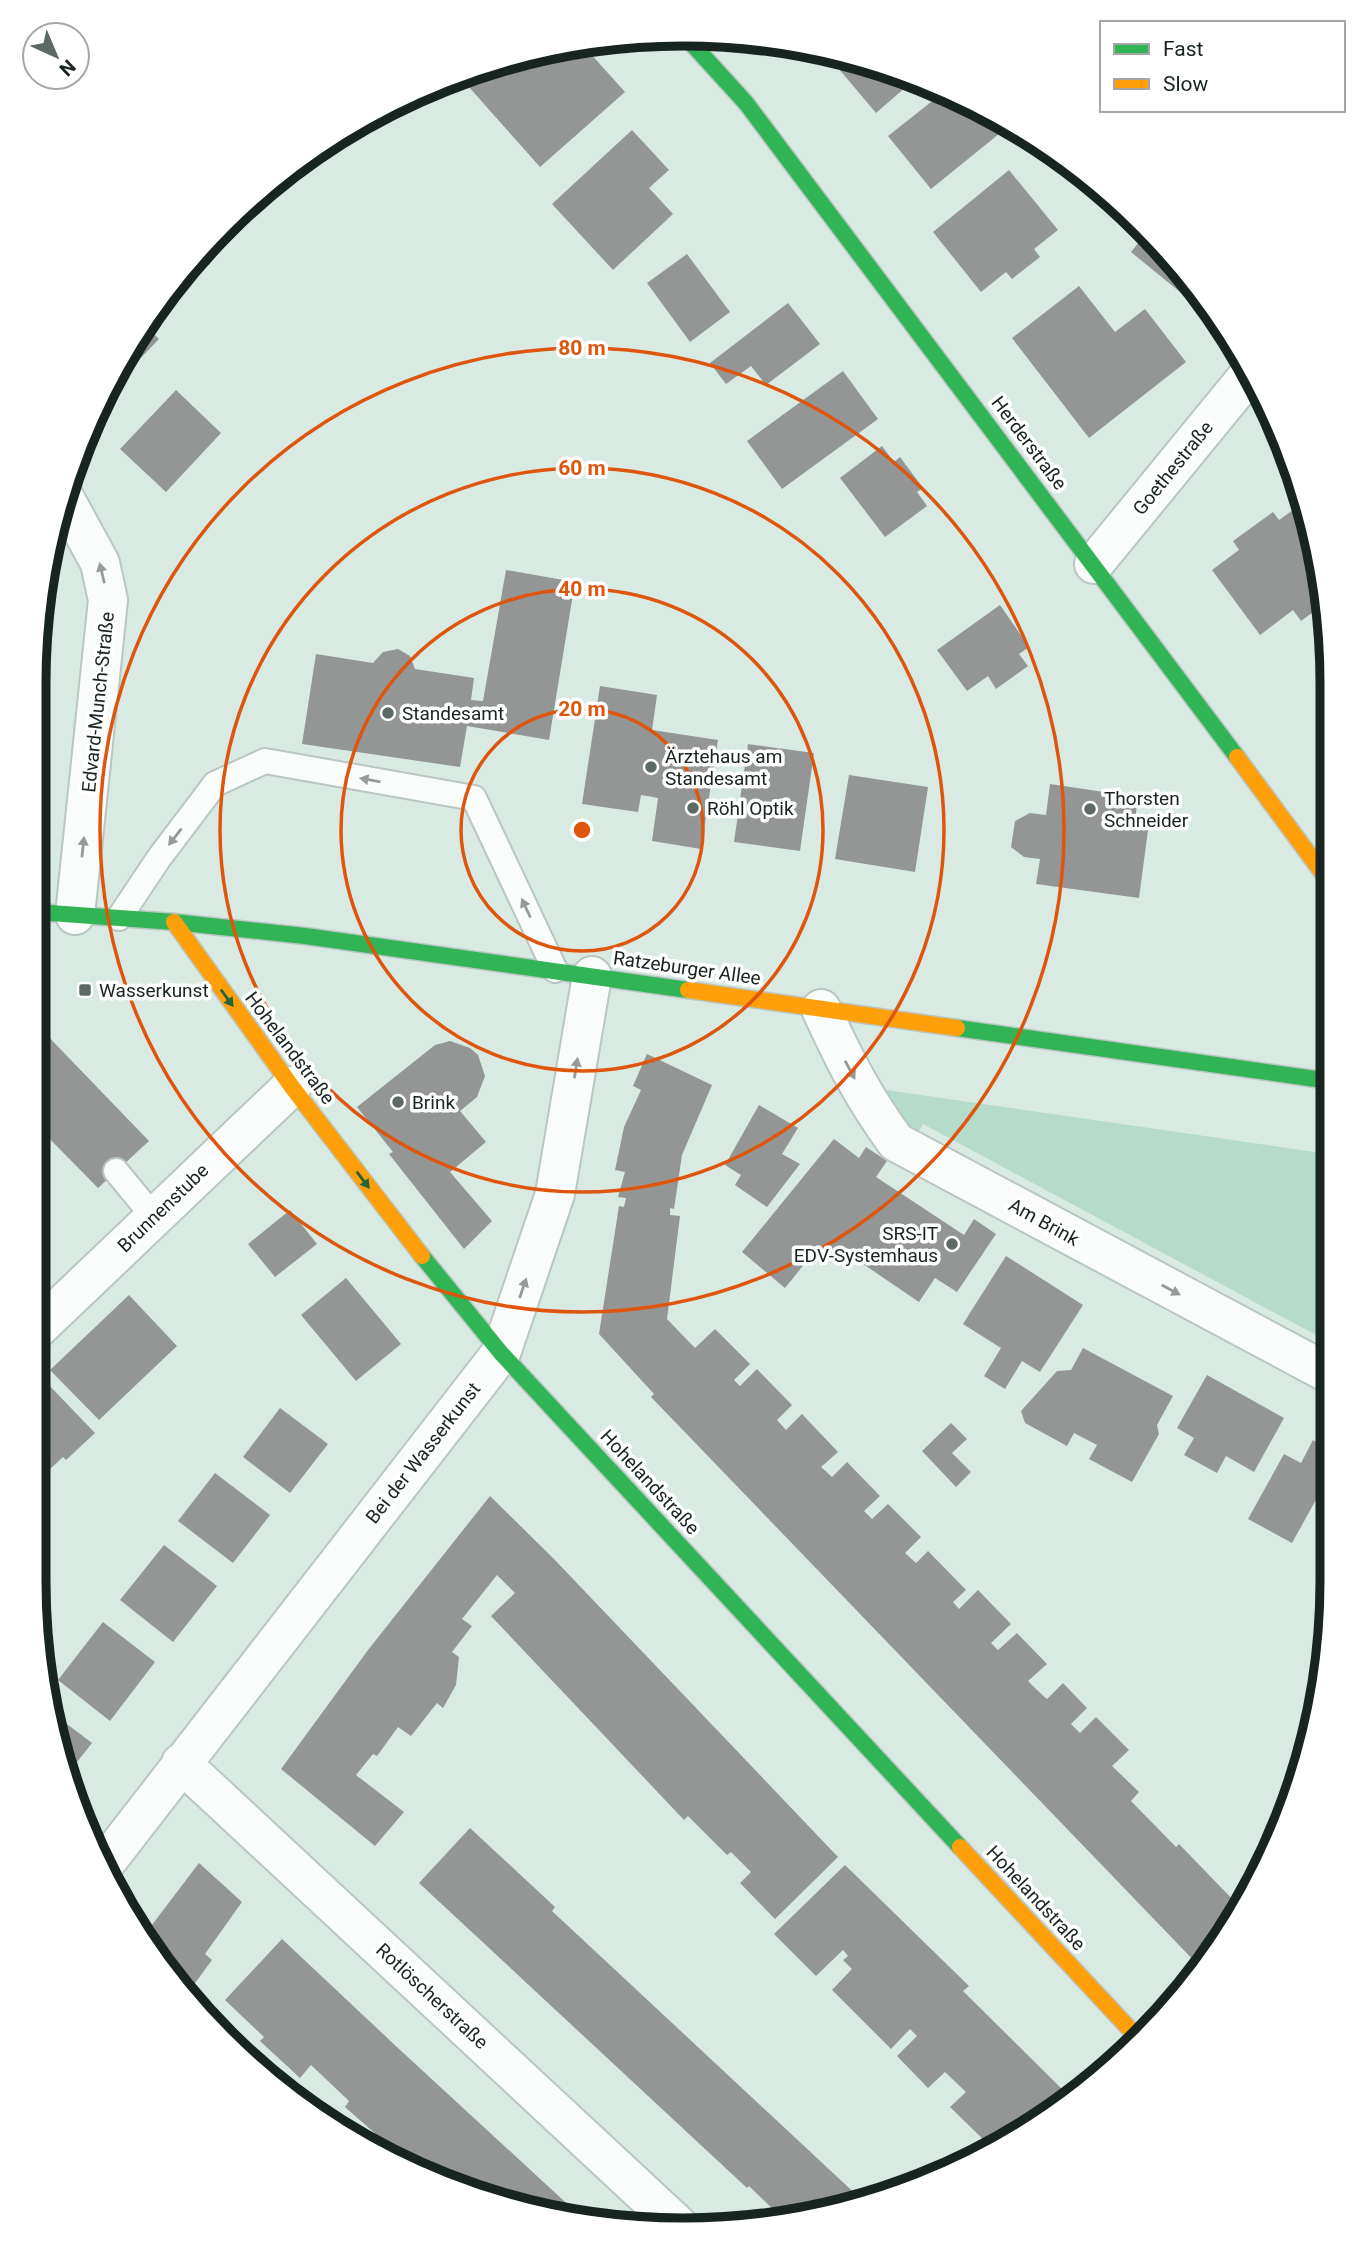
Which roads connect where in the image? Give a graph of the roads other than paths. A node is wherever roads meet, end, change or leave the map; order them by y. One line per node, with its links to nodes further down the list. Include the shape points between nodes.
1 (694, 46): 4 (street, Herderstraße, via 746,103)
2 (1244, 381): 4 (street, Goethestraße)
3 (70, 508): 7 (street, Edvard-Munch-Straße, one-way to 3, via 108,600 100,563)
4 (1094, 565): 5 (street, Herderstraße)
5 (1320, 870)
6 (46, 913): 7 (street, Ratzeburger Allee)
7 (75, 915): 8 (street, Ratzeburger Allee)
8 (119, 918): 9 (street, Ratzeburger Allee); 10 (lane, one-way to 8, via 474,798 265,761 215,784)
9 (174, 922): 10 (street, Ratzeburger Allee); 13 (street, Hohelandstraße, one-way to 13)
10 (573, 973): 11 (street, Ratzeburger Allee); 17 (street, Bei der Wasserkunst, one-way to 10, via 555,1194)
11 (821, 1009): 12 (street, Ratzeburger Allee); 18 (street, Am Brink, one-way to 18, via 868,1103 896,1142)
12 (1320, 1080)
13 (292, 1086): 15 (street, Brunnenstube); 17 (street, Hohelandstraße, one-way to 17, via 432,1271)
14 (116, 1171): 15 (lane)
15 (153, 1216): 16 (street, Brunnenstube)
16 (46, 1320)
17 (501, 1353): 19 (street, Bei der Wasserkunst); 21 (street, Hohelandstraße)
18 (1320, 1369)
19 (181, 1763): 20 (street, Bei der Wasserkunst); 22 (street, Rotlöscherstraße)
20 (109, 1858)
21 (1133, 2032)
22 (669, 2217)

